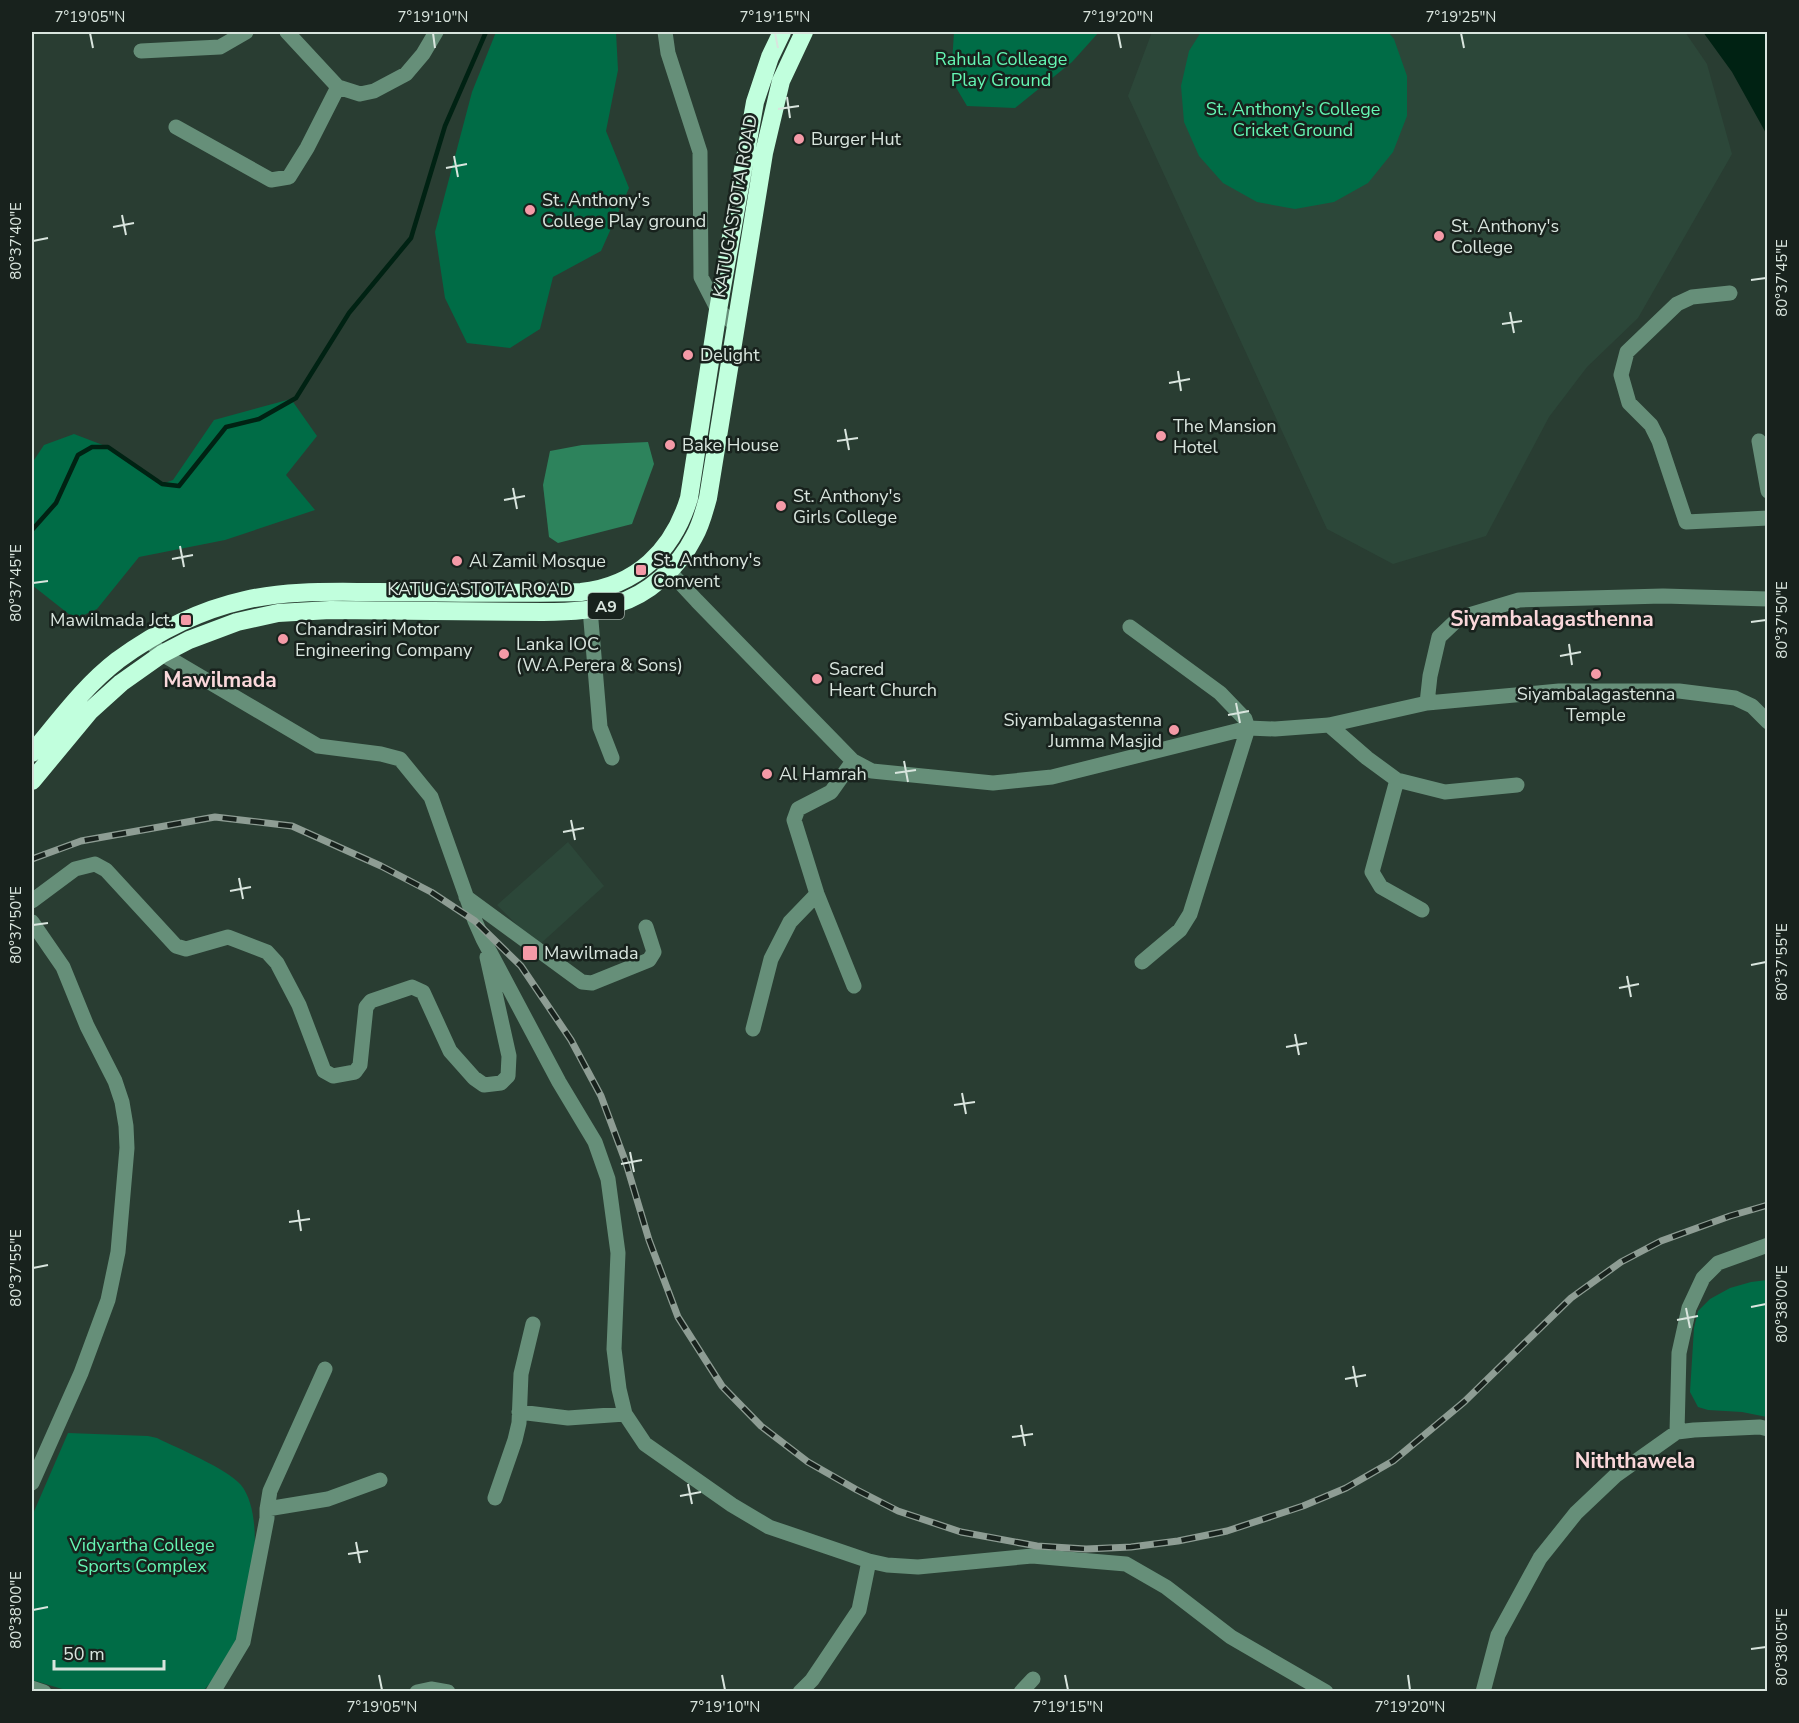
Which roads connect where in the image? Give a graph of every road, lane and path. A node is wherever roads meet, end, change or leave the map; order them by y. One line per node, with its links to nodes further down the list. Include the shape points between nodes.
1 (246, 32): 7 (street, via 220,47)
2 (287, 32): 8 (street)
3 (436, 32): 8 (street, via 406,74 360,94)
4 (665, 32): 11 (street, via 700,152 701,277)
5 (782, 32): 11 (highway, KATUGASTOTA ROAD / A9, via 755,102)
6 (804, 32): 12 (highway, KATUGASTOTA ROAD / A9, via 781,81 774,107)
7 (141, 51)
8 (338, 87): 9 (street, via 289,177 271,180)
9 (176, 127)
10 (1730, 293): 15 (street, via 1692,297 1677,304 1627,352 1621,375 1629,403 1651,425 1659,441 1686,522)
11 (718, 310): 12 (street); 16 (highway, KATUGASTOTA ROAD / A9, via 689,498 676,531)
12 (736, 325): 17 (highway, KATUGASTOTA ROAD / A9, via 702,520 687,549)
13 (1759, 441): 14 (street)
14 (1767, 491)
15 (1767, 518)
16 (656, 557): 17 (street); 21 (highway, KATUGASTOTA ROAD / A9, via 618,583 580,592 329,591 246,600 204,613)
17 (669, 570): 19 (highway, KATUGASTOTA ROAD / A9, via 632,598); 29 (street)
18 (1767, 599): 23 (street, via 1663,596 1519,600 1459,618 1439,637)
19 (590, 609): 22 (highway, KATUGASTOTA ROAD / A9, via 278,613 214,630); 28 (street, via 600,727)
20 (1130, 627): 26 (street, via 1220,693 1245,719)
21 (149, 640): 22 (street); 27 (highway, KATUGASTOTA ROAD / A9, via 102,673)
22 (162, 654): 31 (highway, KATUGASTOTA ROAD / A9, via 90,711); 34 (street, via 318,746 400,759 431,797)
23 (1427, 703): 24 (street, via 1558,691 1679,691 1735,698 1752,706); 25 (street)
24 (1767, 722)
25 (1329, 724): 26 (street); 30 (street)
26 (1248, 728): 29 (street, via 1052,777 993,783 872,771); 40 (street, via 1190,914 1180,930)
27 (32, 753)
28 (612, 758)
29 (853, 761): 33 (street, via 831,792 798,809 794,820)
30 (1396, 780): 32 (street, via 1445,792); 36 (street, via 1372,872 1381,887)
31 (32, 781)
32 (1517, 785)
33 (817, 894): 41 (street); 42 (street, via 790,922 771,959)
34 (466, 897): 38 (street, via 582,982 592,983 649,960 654,952); 39 (street)
35 (32, 901): 39 (street, via 75,869 95,864 106,870 176,946 186,949 228,937 267,952 299,1005 324,1071 333,1076 355,1072 360,1065 366,1007 371,1001 412,987 423,992 450,1051 474,1078 484,1085 501,1083 508,1076 509,1056)
36 (1422, 910)
37 (32, 922): 51 (street, via 63,967 115,1081 124,1110 128,1148 118,1252 108,1300 81,1373)
38 (646, 927)
39 (483, 939): 47 (street, via 595,1142 608,1179 618,1253 614,1349)
40 (1142, 962)
41 (854, 986)
42 (753, 1029)
43 (1767, 1245): 49 (street, via 1718,1263 1703,1278 1689,1308 1679,1353)
44 (533, 1324): 46 (street, via 521,1374)
45 (325, 1369): 53 (street, via 270,1491)
46 (519, 1412): 47 (street, via 568,1418); 52 (street, via 515,1440)
47 (625, 1414): 54 (street, via 645,1444 732,1505 769,1527)
48 (1767, 1429): 49 (street)
49 (1677, 1432): 65 (street, via 1615,1476 1576,1513 1540,1558 1498,1635)
50 (380, 1480): 53 (street, via 328,1499)
51 (32, 1483)
52 (495, 1498)
53 (267, 1509): 59 (street, via 243,1642)
54 (869, 1561): 56 (street, via 859,1610); 64 (street, via 918,1567 1032,1556 1126,1564 1166,1587 1231,1637)
55 (1033, 1679): 63 (street)
56 (815, 1686): 62 (street)
57 (32, 1688): 58 (street)
58 (44, 1692)
59 (213, 1692)
60 (417, 1692): 61 (street)
61 (448, 1692)
62 (800, 1692)
63 (1021, 1692)
64 (1326, 1692)
65 (1483, 1692)

